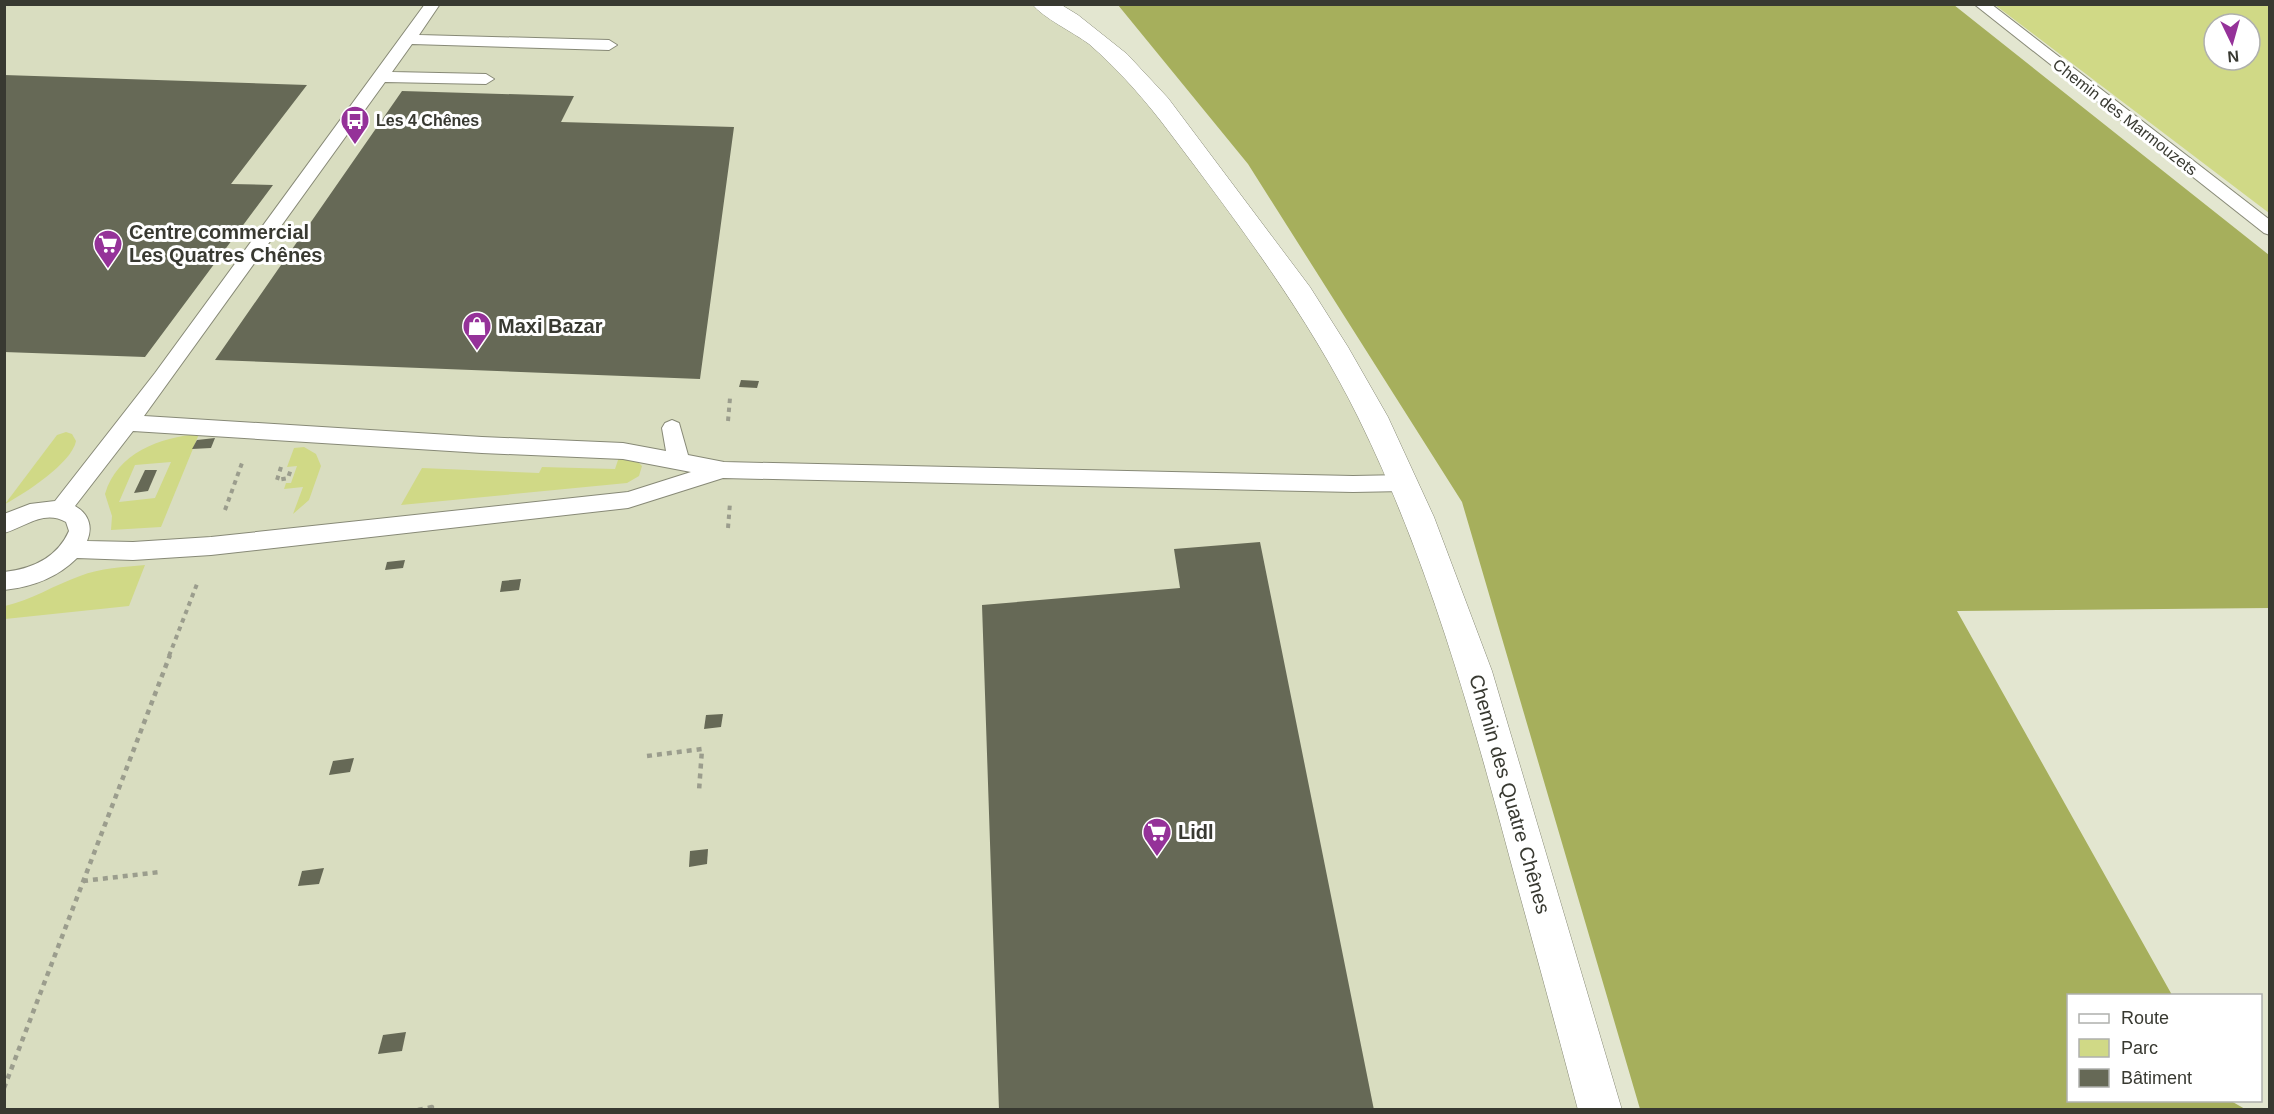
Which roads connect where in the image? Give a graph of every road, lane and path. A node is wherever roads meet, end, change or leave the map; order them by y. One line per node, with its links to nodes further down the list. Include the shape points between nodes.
1 (433, 4): 4 (lane)
2 (1043, 4): 18 (street, Chemin des Quatre Chênes, via 1113,51 1140,80 1269,247 1329,338)
3 (1981, 4): 8 (lane, Chemin des Marmouzets)
4 (408, 39): 5 (lane); 6 (lane)
5 (609, 45)
6 (380, 78): 7 (lane); 11 (lane)
7 (486, 79)
8 (2270, 229)
9 (730, 398): 10 (path)
10 (728, 421)
11 (128, 423): 13 (lane); 20 (lane)
12 (672, 428): 15 (lane)
13 (255, 431): 15 (lane, via 623,451); 23 (path)
14 (284, 459): 16 (path, via 277,480 288,478)
15 (678, 460): 17 (lane)
16 (291, 468)
17 (724, 470): 18 (lane); 23 (lane, via 628,500)
18 (1404, 483): 33 (street, Chemin des Quatre Chênes, via 1432,547 1485,704)
19 (730, 501): 22 (path)
20 (60, 510): 21 (lane, via 36,511); 24 (lane, via 69,512 79,523 80,531)
21 (4, 525)
22 (728, 528)
23 (211, 546): 24 (lane, via 133,551); 29 (path)
24 (71, 549): 25 (lane, via 48,569)
25 (4, 581)
26 (647, 756): 27 (path, via 702,749)
27 (699, 791)
28 (160, 872): 29 (path)
29 (83, 881): 30 (path)
30 (4, 1088)
31 (418, 1110): 32 (path, via 432,1107)
32 (431, 1110)
33 (1600, 1110)

